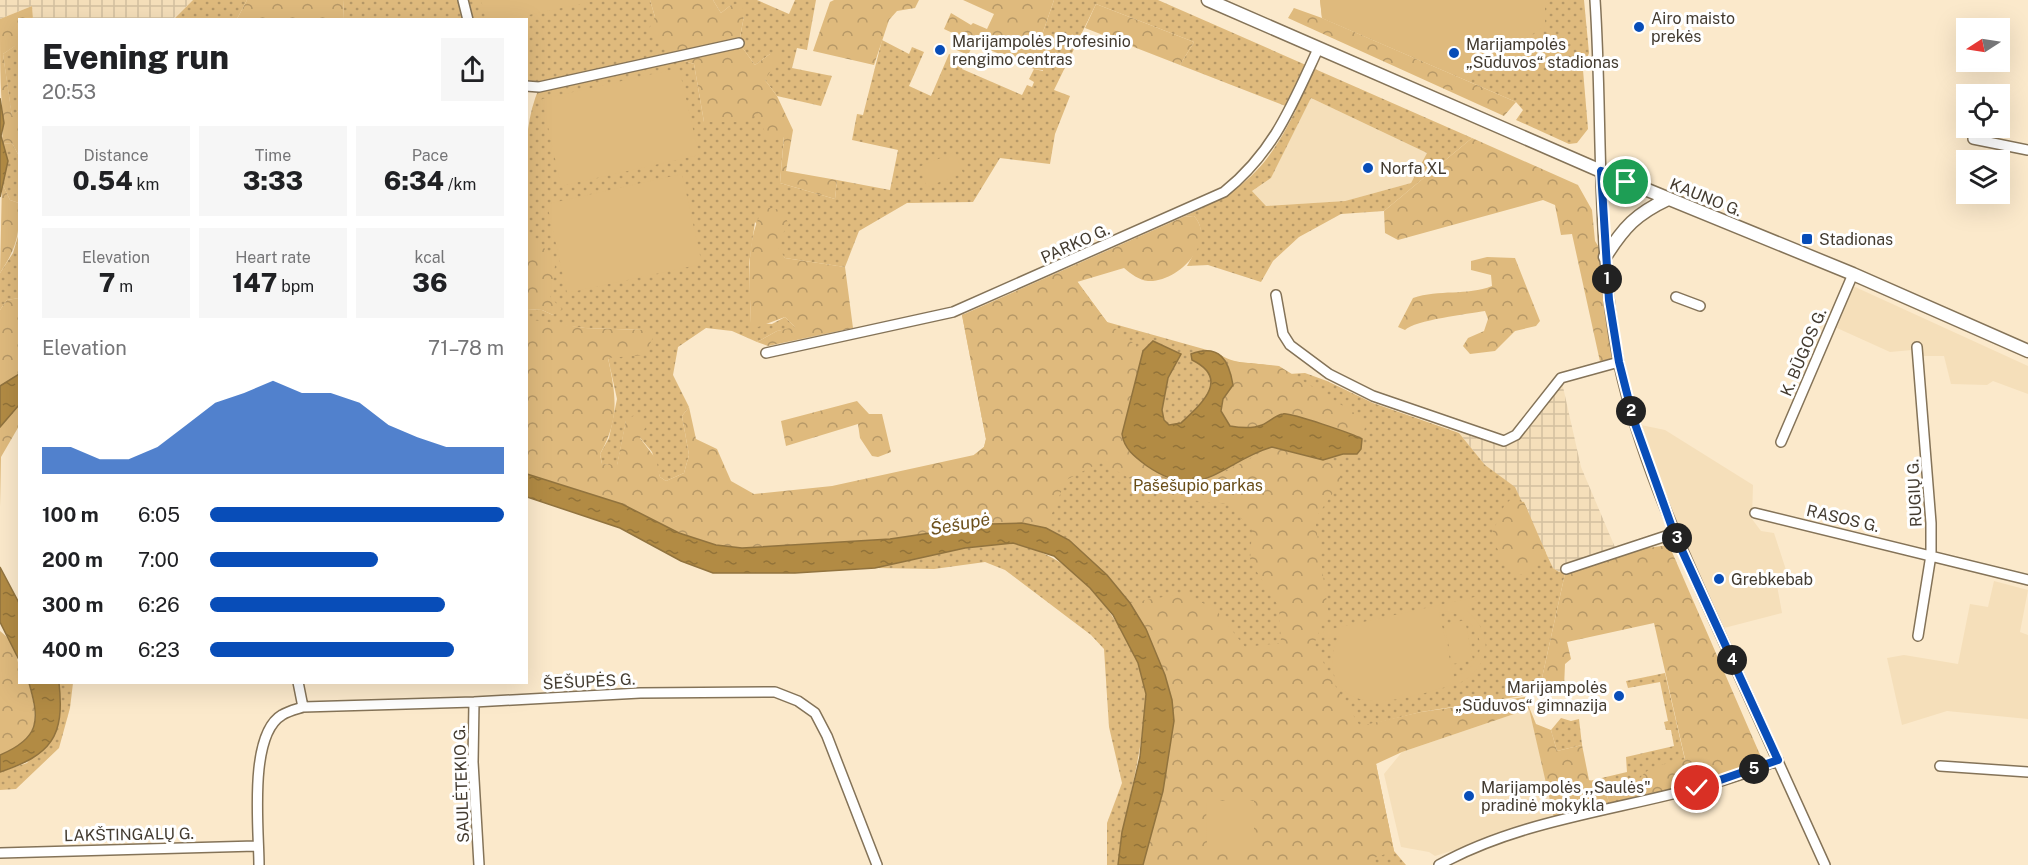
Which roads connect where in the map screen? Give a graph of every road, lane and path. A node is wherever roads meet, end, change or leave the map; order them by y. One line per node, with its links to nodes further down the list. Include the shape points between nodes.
1 (463, 0): 4 (street)
2 (1208, 0): 6 (main road, KAUNO G.)
3 (1595, 0): 10 (street)
4 (468, 18)
5 (739, 44): 7 (street)
6 (1318, 49): 10 (main road, KAUNO G.); 19 (street, PARKO G., via 1275,137 1246,174 1224,192 953,312)
7 (528, 86)
8 (1973, 139): 9 (street)
9 (2028, 150)
10 (1601, 171): 11 (main road, KAUNO G.); 12 (street)
11 (1668, 199): 12 (main road, via 1643,210); 13 (main road, KAUNO G.)
12 (1605, 257): 20 (street)
13 (1853, 274): 18 (main road, KAUNO G.); 21 (street, K. BŪGOS G.)
14 (1276, 295): 20 (street, via 1283,334 1290,345 1329,374 1373,396 1504,441 1516,435 1561,378)
15 (1676, 297): 16 (street)
16 (1701, 306)
17 (1917, 347): 24 (street, RUGIŲ G., via 1929,475)
18 (2028, 351)
19 (766, 353)
20 (1619, 362): 23 (street, via 1640,440)
21 (1781, 442)
22 (1755, 513): 24 (street, RASOS G.)
23 (1674, 533): 25 (street); 31 (street)
24 (1931, 555): 26 (street, RASOS G.); 27 (street, RUGIŲ G.)
25 (1566, 569)
26 (2028, 580)
27 (1918, 636)
28 (298, 684): 30 (street)
29 (474, 702): 30 (street, ŠEŠUPĖS G.); 37 (street, SAULĖTEKIO G.); 38 (street, ŠEŠUPĖS G., via 640,693 783,695 815,713)
30 (303, 707): 34 (street, ŠEŠUPĖS G., via 281,715 267,731 259,764)
31 (1778, 760): 39 (street, via 1692,790 1547,825 1463,851); 40 (street)
32 (1940, 765): 33 (street)
33 (2028, 772)
34 (258, 846): 35 (street, LAKŠTINGALŲ G.); 36 (street, ŠEŠUPĖS G.)
35 (0, 853)
36 (259, 865)
37 (479, 865)
38 (877, 865)
39 (1439, 865)
40 (1825, 865)

